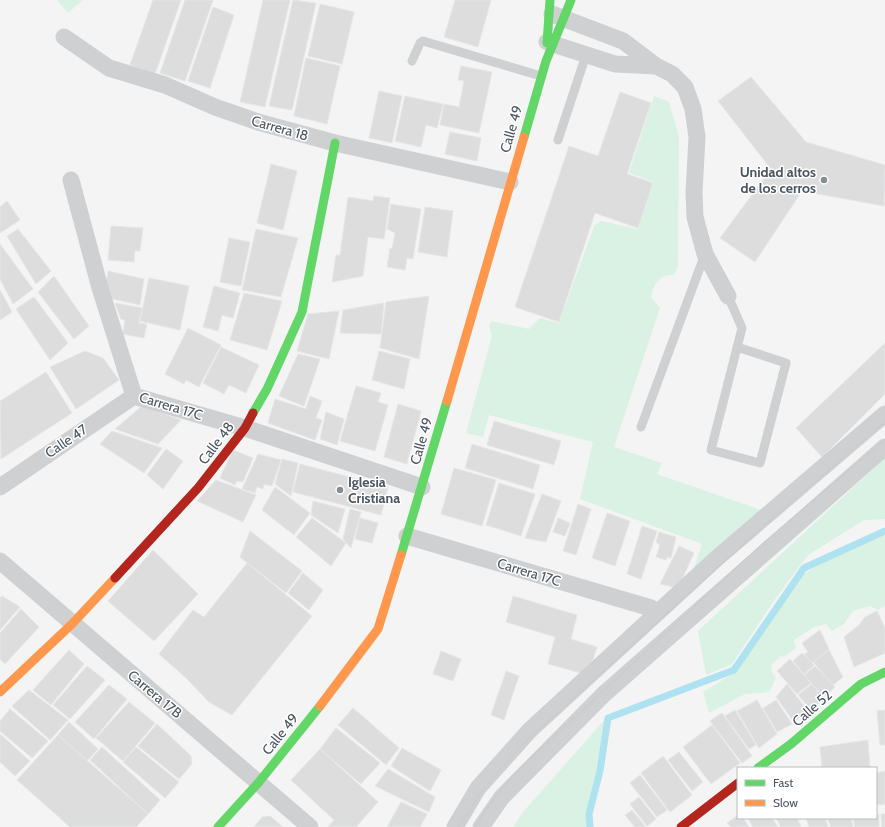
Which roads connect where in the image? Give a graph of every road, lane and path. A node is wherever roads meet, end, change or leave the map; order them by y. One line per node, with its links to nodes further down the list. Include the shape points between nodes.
1 (571, 0): 2 (main road, Calle 49)
2 (554, 10): 4 (main road, Calle 49); 4 (main road, Calle 49); 7 (street, via 623,41)
3 (64, 37): 10 (street, Carrera 18, via 109,68 165,85 258,122)
4 (550, 43): 5 (street); 8 (main road, Calle 49)
5 (586, 55): 7 (street, via 615,64); 9 (lane)
6 (412, 61): 8 (lane, via 423,41)
7 (656, 66): 13 (street, via 672,74 685,87 693,109 697,137 695,216)
8 (541, 76): 12 (main road, Calle 49)
9 (558, 140)
10 (335, 143): 12 (street, Carrera 18); 19 (main road, Calle 48, via 302,312 267,389)
11 (71, 180): 16 (street, Carrera 17C, via 100,288)
12 (510, 182): 22 (main road, Calle 49)
13 (705, 254): 14 (street); 18 (lane)
14 (728, 296): 15 (lane, via 742,328)
15 (737, 347): 15 (lane, via 711,450 760,463 786,363)
16 (134, 396): 19 (street, Carrera 17C); 21 (street, Calle 47)
17 (885, 414): 34 (street, via 717,558 530,730 478,788)
18 (641, 427)
19 (245, 428): 22 (street, Carrera 17C); 26 (main road, Calle 48, via 198,488)
20 (885, 447): 35 (street, via 604,694 502,797)
21 (0, 487)
22 (422, 487): 23 (main road, Calle 49)
23 (406, 536): 25 (street, Carrera 17C); 30 (main road, Calle 49, via 378,629 314,715)
24 (0, 562): 26 (street, Carrera 17B)
25 (651, 608)
26 (72, 624): 28 (main road, Calle 48); 30 (street, Carrera 17B)
27 (885, 672): 29 (main road, Calle 52, via 861,684 791,744)
28 (0, 692)
29 (759, 767)
30 (259, 782): 32 (main road, Calle 49); 33 (street, Carrera 17B)
31 (737, 784): 36 (main road)
32 (218, 827)
33 (310, 827)
34 (455, 827)
35 (481, 827)
36 (681, 827)

